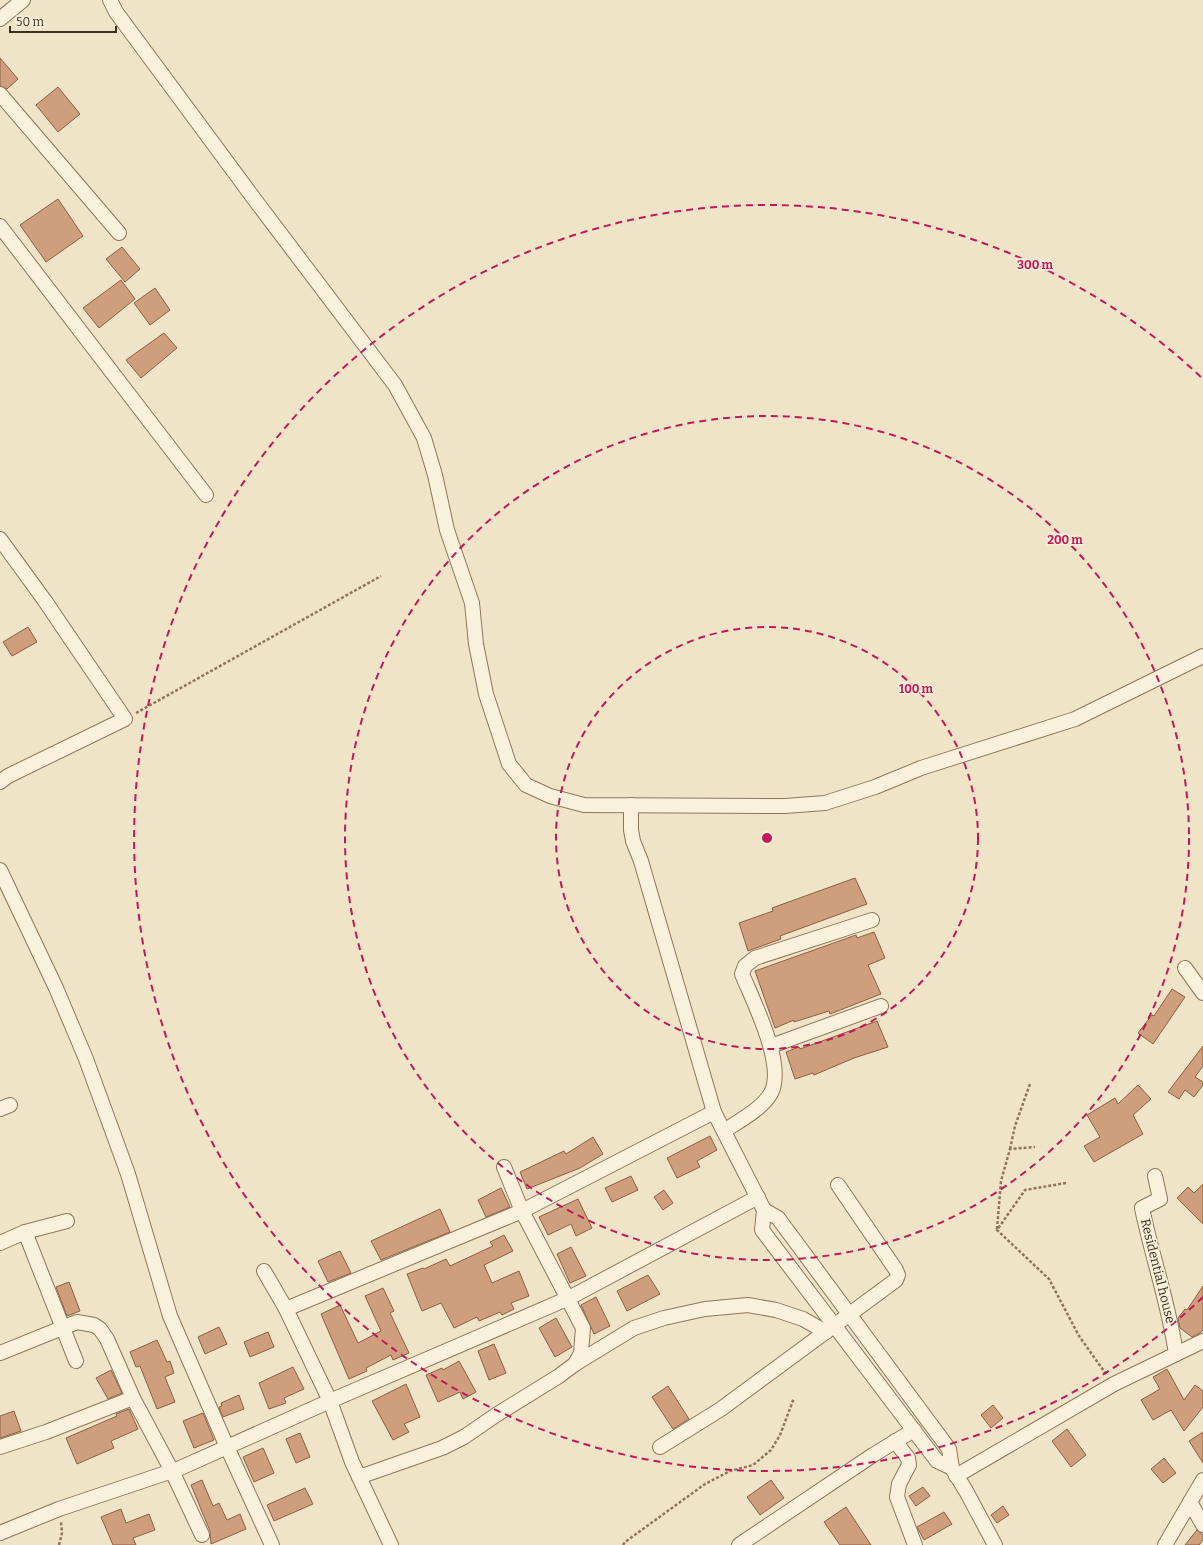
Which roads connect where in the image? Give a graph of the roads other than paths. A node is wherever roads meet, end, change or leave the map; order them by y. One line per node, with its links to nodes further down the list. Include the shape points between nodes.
1 (23, 0): 3 (street)
2 (110, 0): 11 (street, via 116,12 258,204 396,385 411,411 424,438 447,530 472,603 476,644 486,694 509,764 526,786 550,796 584,805)
3 (0, 19)
4 (0, 94): 6 (street)
5 (0, 226): 7 (street)
6 (119, 234)
7 (206, 495)
8 (0, 539): 10 (street, via 45,600 125,719)
9 (1203, 656): 11 (street, via 1075,719 921,768 875,787 825,803)
10 (0, 782)
11 (631, 809): 18 (street, via 631,830)
12 (0, 870): 46 (street, via 56,988 86,1059 128,1174 170,1316)
13 (872, 920): 17 (street, via 755,958 745,966 742,974)
14 (1185, 968): 15 (street)
15 (1203, 993)
16 (880, 1006): 17 (street)
17 (771, 1046): 19 (street, via 775,1074 771,1092 754,1112)
18 (714, 1112): 19 (street); 25 (street)
19 (724, 1131): 23 (street)
20 (504, 1167): 25 (street)
21 (1155, 1176): 37 (street, Residential house, via 1160,1199 1142,1208 1171,1321)
22 (838, 1185): 32 (street, via 898,1275 892,1284)
23 (758, 1197): 24 (street); 30 (street)
24 (764, 1210): 32 (street, via 778,1218); 34 (street, via 762,1230)
25 (522, 1211): 30 (street); 31 (street)
26 (67, 1221): 27 (street)
27 (25, 1232): 28 (street); 33 (street)
28 (0, 1243)
29 (264, 1271): 31 (street)
30 (569, 1298): 39 (street, via 583,1328 581,1353); 41 (street)
31 (286, 1309): 41 (street)
32 (849, 1315): 34 (street); 50 (street, via 949,1449)
33 (62, 1328): 36 (street); 38 (street); 40 (street, via 77,1322 100,1329 107,1339)
34 (830, 1329): 39 (street, via 776,1310 748,1305 705,1309 634,1328); 42 (street); 47 (street, via 720,1409)
35 (1203, 1341): 37 (street)
36 (0, 1353)
37 (1176, 1354): 50 (street, via 1114,1384)
38 (76, 1361)
39 (575, 1364): 51 (street, via 464,1437 442,1448)
40 (133, 1398): 45 (street); 49 (street)
41 (330, 1401): 46 (street); 51 (street)
42 (914, 1430): 43 (street); 44 (street)
43 (895, 1441): 48 (street); 59 (street)
44 (926, 1446): 48 (street); 50 (street, via 937,1461)
45 (0, 1447)
46 (227, 1447): 49 (street); 57 (street)
47 (660, 1447)
48 (908, 1458): 60 (street, via 910,1465 899,1484 897,1497)
49 (172, 1471): 55 (street); 56 (street)
50 (954, 1472): 61 (street)
51 (359, 1477): 58 (street)
52 (1203, 1480): 53 (street)
53 (1190, 1502): 54 (street); 62 (street)
54 (1203, 1525)
55 (0, 1532)
56 (202, 1535)
57 (272, 1545)
58 (392, 1545)
59 (739, 1545)
60 (915, 1545)
61 (994, 1545)
62 (1165, 1545)

